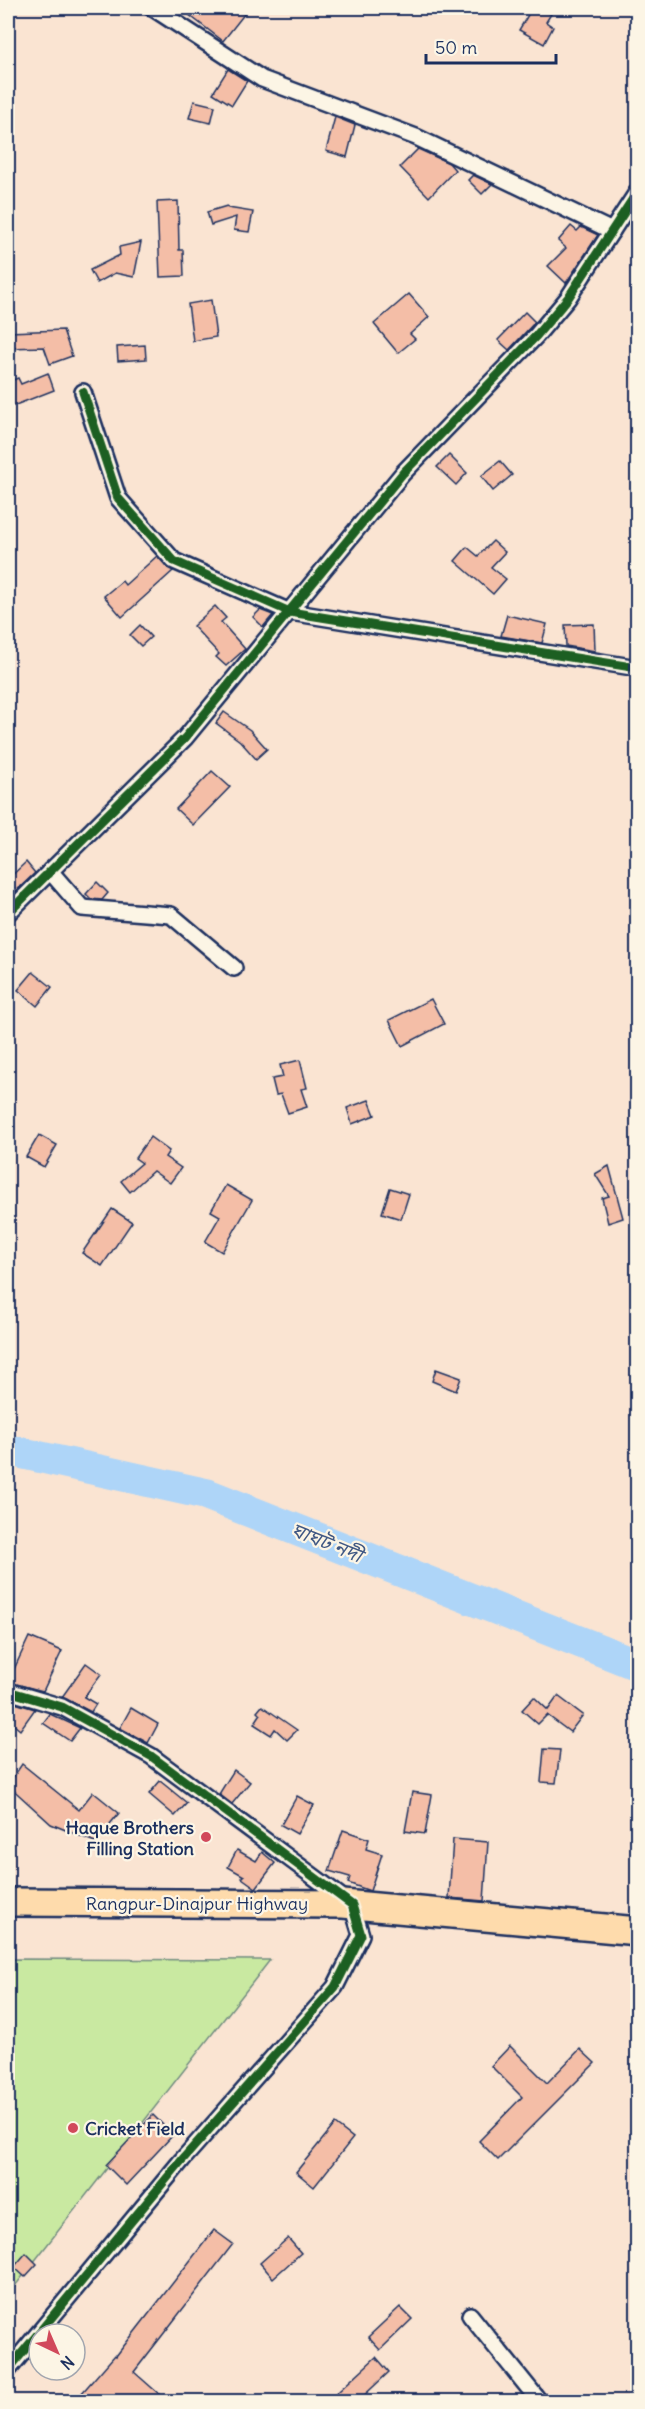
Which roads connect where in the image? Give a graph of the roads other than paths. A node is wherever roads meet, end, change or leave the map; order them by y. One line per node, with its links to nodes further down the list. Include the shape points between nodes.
1 (153, 8): 3 (street, via 262,79 416,137)
2 (638, 191): 3 (street)
3 (612, 231): 5 (street, via 568,298 536,336 403,473)
4 (83, 393): 5 (street, via 118,498 174,561)
5 (290, 612): 6 (street); 7 (street, via 185,738)
6 (638, 668)
7 (50, 871): 8 (street); 9 (street, via 82,908 171,915)
8 (8, 913)
9 (234, 968)
10 (8, 1691): 12 (street, via 62,1707 152,1756)
11 (8, 1902): 12 (highway, Rangpur-Dinajpur Highway)
12 (352, 1905): 13 (highway, Rangpur-Dinajpur Highway); 15 (street, via 361,1935 335,1987 182,2160)
13 (638, 1931)
14 (470, 2315): 16 (street)
15 (8, 2370)
16 (540, 2402)

